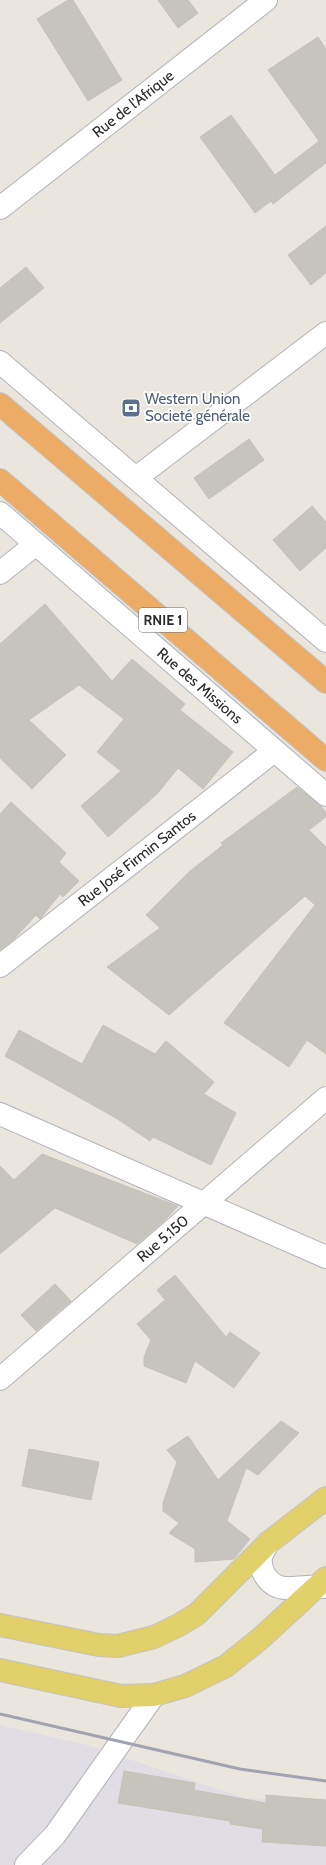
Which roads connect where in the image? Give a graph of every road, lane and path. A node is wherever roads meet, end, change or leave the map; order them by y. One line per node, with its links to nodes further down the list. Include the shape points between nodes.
1 (266, 0): 2 (street, Rue de l'Afrique)
2 (0, 208)
3 (326, 333): 6 (street)
4 (0, 362): 6 (street)
5 (0, 404): 12 (highway)
6 (136, 478): 11 (street)
7 (0, 480): 14 (highway, Rue des Missions / RNIE 1)
8 (0, 513): 9 (street, Rue des Missions)
9 (36, 544): 10 (street); 13 (street, Rue des Missions)
10 (0, 573)
11 (326, 642)
12 (326, 682)
13 (274, 751): 15 (street, Rue des Missions); 16 (street, Rue José Firmin Santos)
14 (326, 760)
15 (326, 795)
16 (0, 966)
17 (326, 1098): 19 (street, Rue 5.150)
18 (0, 1114): 19 (street)
19 (204, 1203): 20 (street); 21 (street, Rue 5.150)
20 (326, 1257)
21 (0, 1378)
22 (326, 1498): 23 (main road)
23 (268, 1543): 24 (street, via 261,1557 263,1573 268,1580 284,1588); 25 (main road, via 197,1614 154,1637 118,1646 99,1645)
24 (323, 1584): 27 (main road, via 226,1666 185,1686)
25 (0, 1625)
26 (0, 1670): 27 (main road, via 121,1696)
27 (154, 1695): 28 (street, via 55,1835)
28 (26, 1865)

